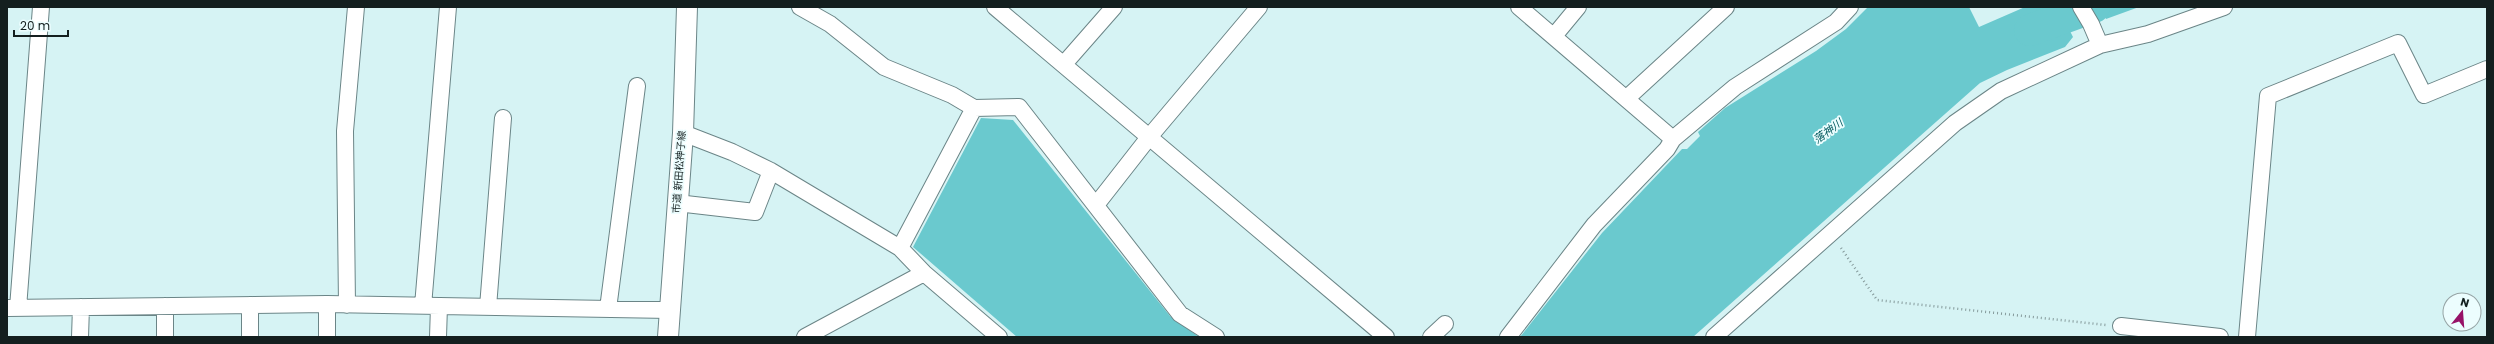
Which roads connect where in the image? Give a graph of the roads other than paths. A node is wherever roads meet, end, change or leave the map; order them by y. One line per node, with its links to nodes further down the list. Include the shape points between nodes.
1 (41, 7): 38 (street)
2 (356, 7): 33 (street, via 345,131)
3 (448, 7): 35 (street)
4 (687, 7): 23 (street, 市道 新田松神子線)
5 (800, 7): 21 (street, via 830,24 884,67 952,95)
6 (996, 7): 17 (street)
7 (1114, 7): 17 (street)
8 (1259, 7): 24 (street)
9 (1519, 7): 15 (street)
10 (1578, 7): 15 (street)
11 (1726, 7): 20 (street)
12 (1850, 7): 25 (street, via 1836,22 1735,87)
13 (2081, 7): 16 (street)
14 (2224, 7): 16 (street, via 2148,34)
15 (1554, 36): 20 (street)
16 (2100, 45): 55 (street, via 2001,91 1955,123)
17 (1064, 64): 24 (street)
18 (2487, 69): 57 (street, via 2424,95 2398,43 2268,96)
19 (637, 86): 39 (street)
20 (1627, 98): 25 (street)
21 (974, 108): 28 (street, via 1019,107); 29 (street)
22 (503, 118): 37 (street)
23 (682, 133): 26 (street, via 732,152); 27 (street, 市道 新田松神子線)
24 (1150, 136): 28 (street); 52 (street)
25 (1673, 139): 54 (street, via 1667,149 1594,225)
26 (771, 171): 27 (street, via 755,212); 29 (street)
27 (677, 203): 40 (street, 市道 新田松神子線)
28 (1096, 205): 51 (street, via 1180,314)
29 (900, 248): 30 (street)
30 (924, 273): 49 (street); 50 (street)
31 (327, 304): 32 (street); 33 (street); 46 (street)
32 (250, 305): 34 (street); 45 (street)
33 (347, 305): 35 (street)
34 (165, 306): 36 (street); 44 (street)
35 (431, 306): 37 (street); 47 (street)
36 (81, 307): 38 (street); 43 (street)
37 (488, 307): 39 (street)
38 (13, 308)
39 (608, 309): 40 (street)
40 (670, 310): 48 (street, 市道 新田松神子線)
41 (1445, 324): 53 (street)
42 (2121, 326): 56 (street)
43 (80, 337)
44 (164, 337)
45 (250, 337)
46 (327, 337)
47 (438, 337)
48 (668, 337)
49 (805, 337)
50 (999, 337)
51 (1216, 337)
52 (1386, 337)
53 (1431, 337)
54 (1508, 337)
55 (1714, 337)
56 (2220, 337)
57 (2247, 337)

